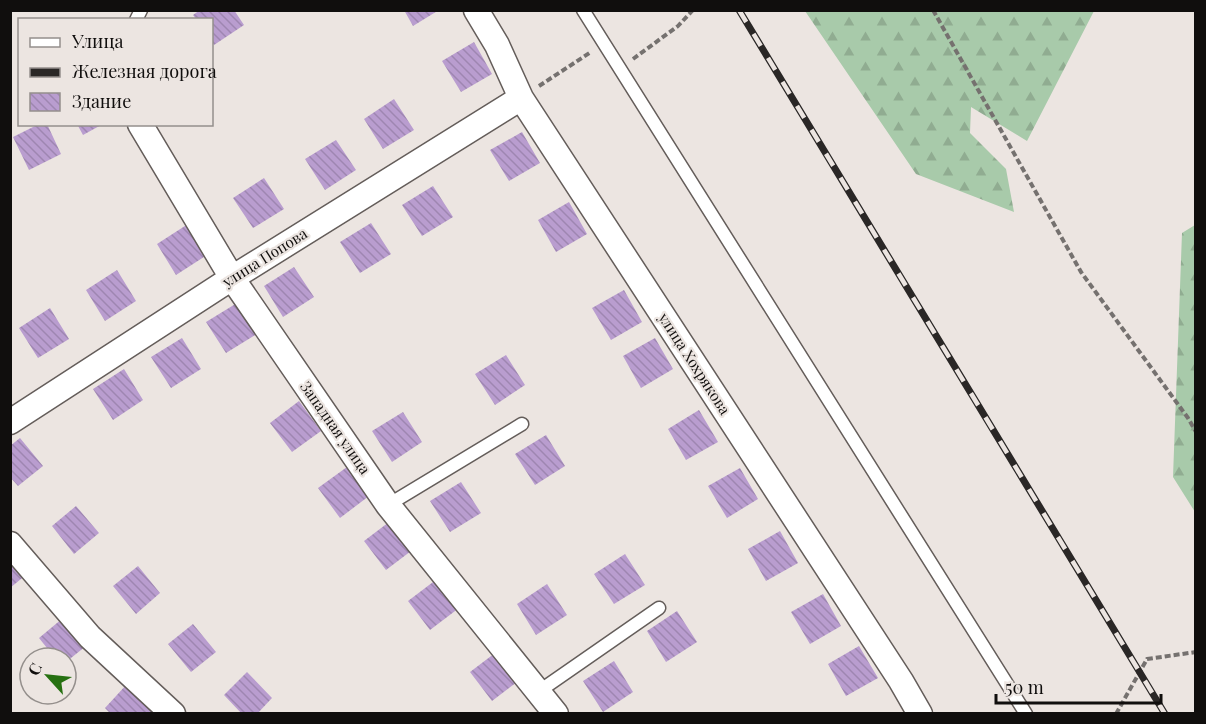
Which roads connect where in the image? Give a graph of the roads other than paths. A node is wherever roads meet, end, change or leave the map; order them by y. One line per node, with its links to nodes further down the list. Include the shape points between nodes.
1 (476, 10): 3 (street, улица Хохрякова)
2 (583, 10): 15 (lane)
3 (521, 98): 5 (street, улица Попова); 14 (street, улица Хохрякова)
4 (141, 126): 5 (street, Западная улица)
5 (232, 279): 6 (street, улица Попова); 8 (street, Западная улица)
6 (10, 422)
7 (522, 424): 8 (lane)
8 (388, 504): 11 (street, Западная улица)
9 (10, 544): 12 (street, via 90,637)
10 (658, 608): 11 (lane)
11 (538, 692): 13 (street, Западная улица)
12 (173, 714)
13 (556, 714)
14 (920, 714)
15 (1026, 714)

